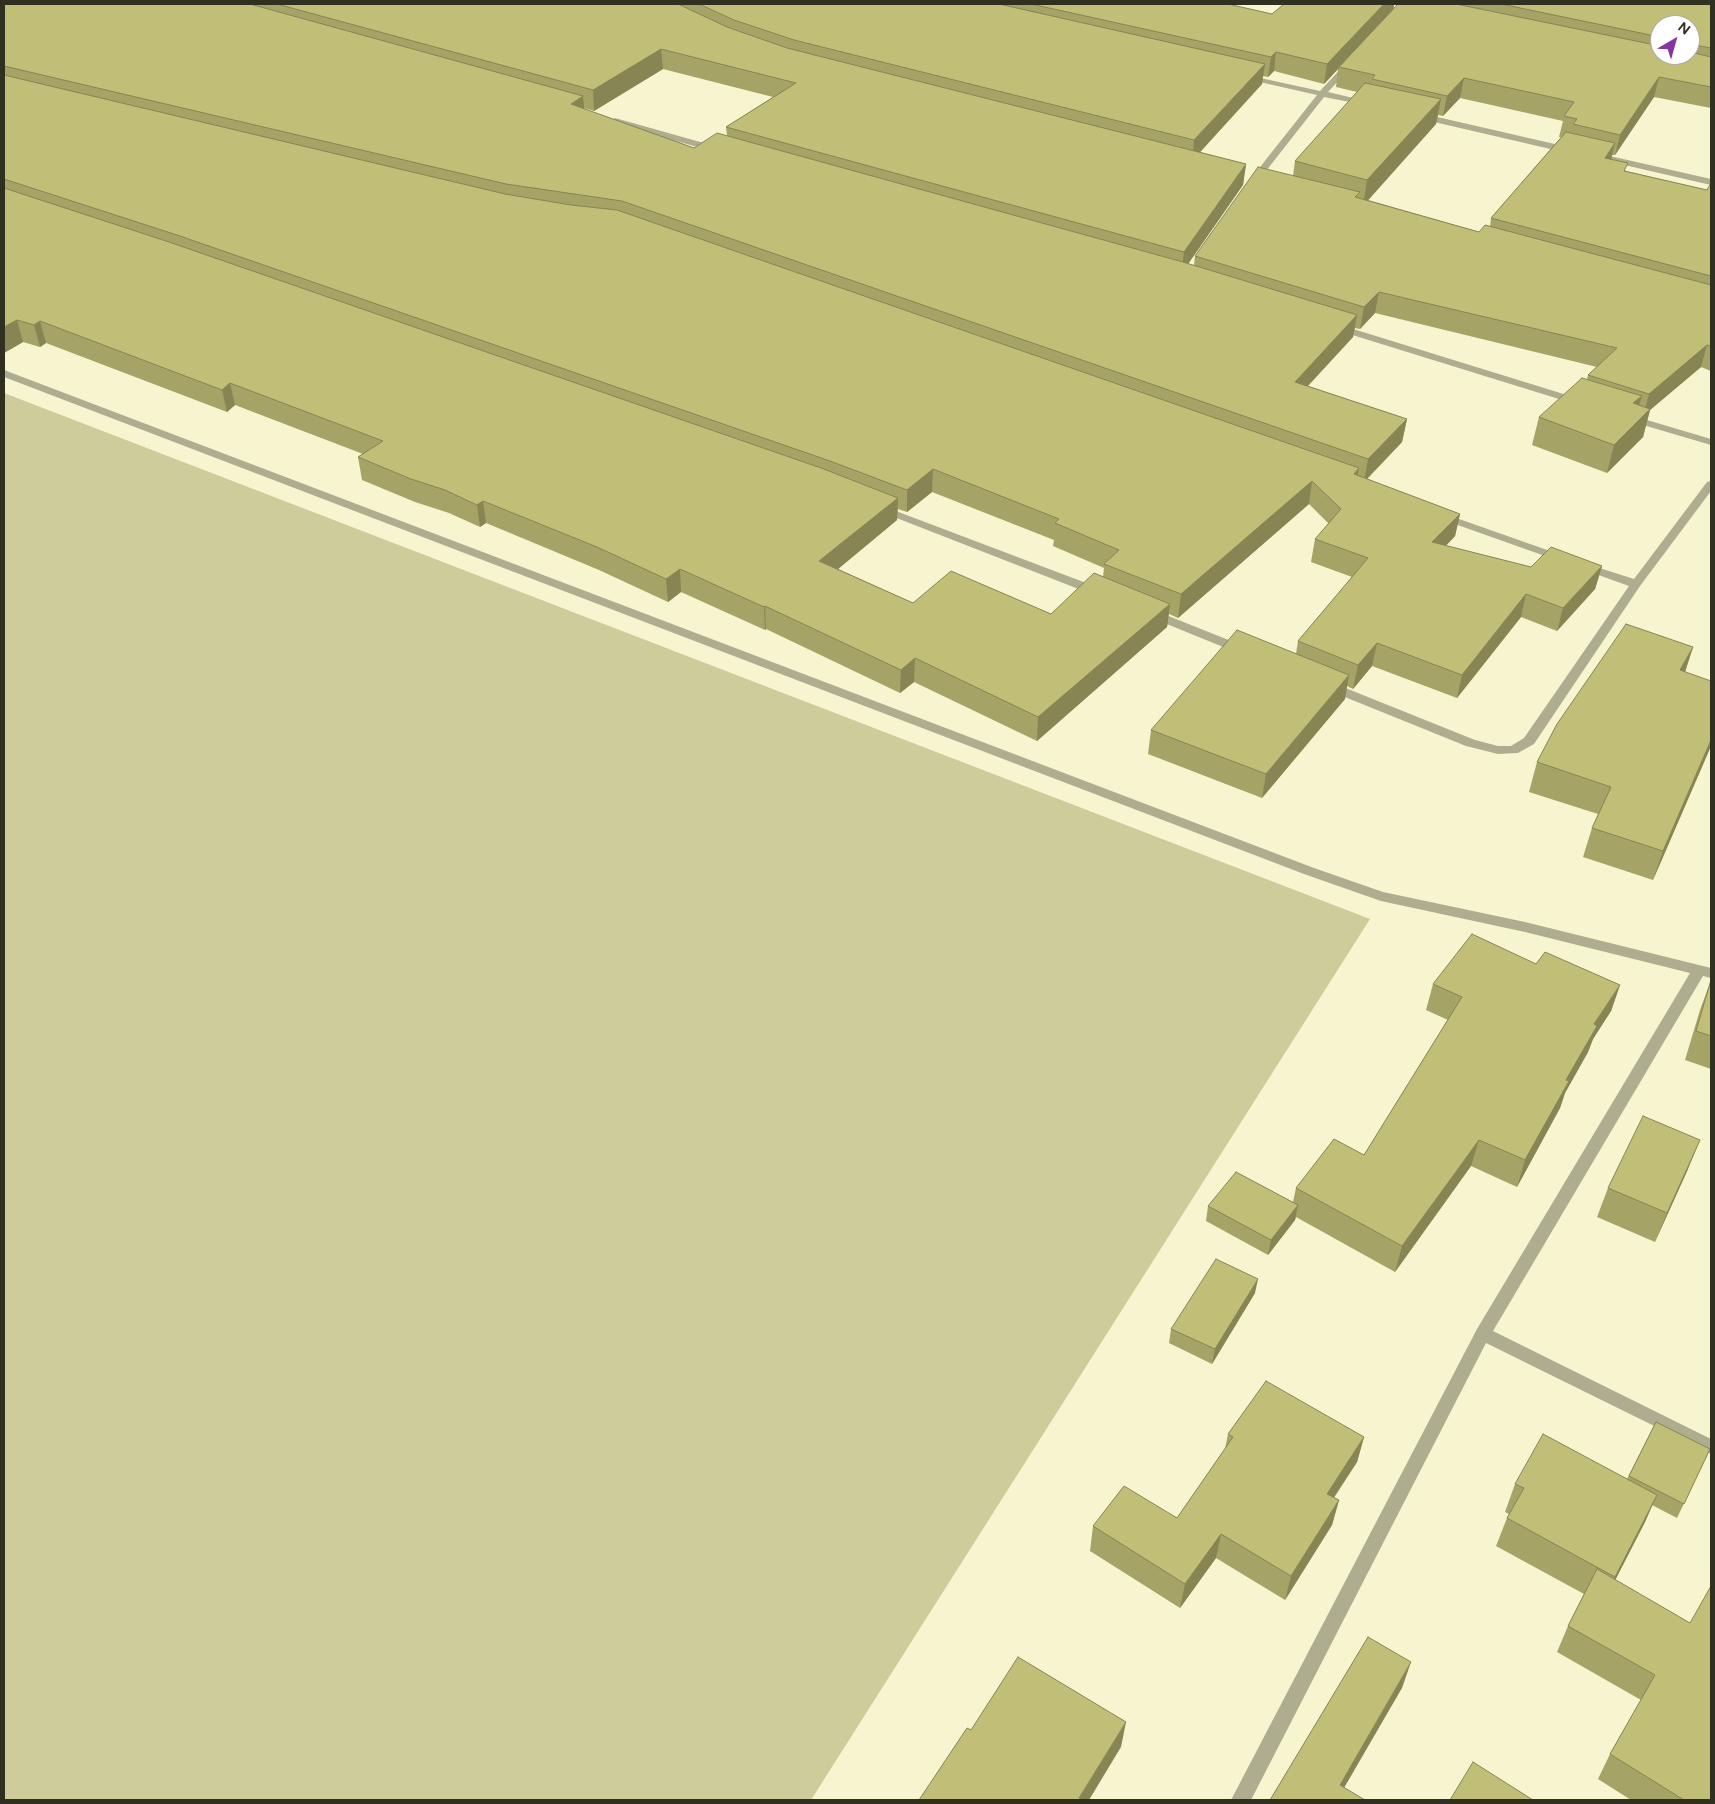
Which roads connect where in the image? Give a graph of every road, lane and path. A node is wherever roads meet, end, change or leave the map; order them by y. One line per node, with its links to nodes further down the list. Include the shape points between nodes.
1 (1356, 58): 3 (street)
2 (1236, 74): 3 (street)
3 (1322, 94): 4 (street); 11 (street)
4 (1381, 107)
5 (1410, 114): 8 (street)
6 (608, 119): 7 (street)
7 (724, 151)
8 (1585, 154)
9 (1604, 158): 10 (street)
10 (1711, 182)
11 (1252, 183)
12 (1325, 324): 14 (street)
13 (4, 373): 25 (street, via 1309,871 1381,896)
14 (1589, 405)
15 (1617, 414): 16 (street)
16 (1711, 442)
17 (1711, 484): 20 (street)
18 (871, 505): 21 (street)
19 (1430, 512): 20 (street)
20 (1636, 584): 24 (street, via 1530,741 1513,750 1470,743)
21 (1107, 596)
22 (1143, 610): 23 (street)
23 (1252, 654)
24 (1316, 680)
25 (1706, 971): 26 (street)
26 (1483, 1334): 27 (street); 28 (street)
27 (1711, 1447)
28 (1241, 1800)

